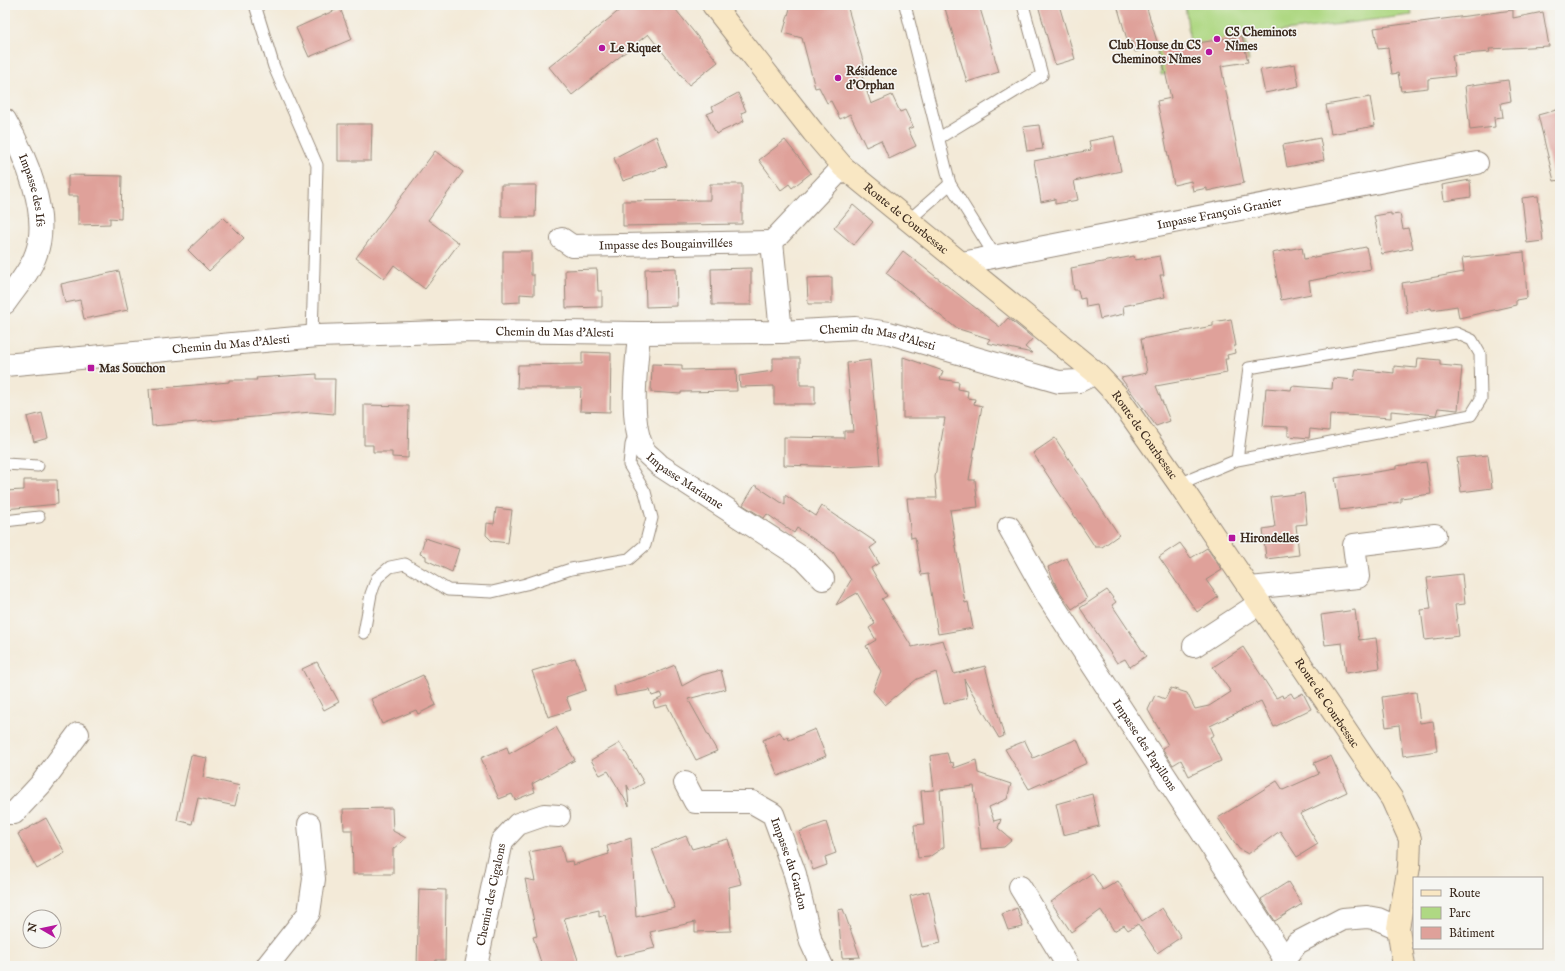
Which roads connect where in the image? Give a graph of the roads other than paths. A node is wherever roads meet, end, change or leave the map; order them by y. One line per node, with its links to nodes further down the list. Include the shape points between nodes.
1 (255, 5): 18 (lane, via 274,67 317,165)
2 (713, 5): 8 (street, Route de Courbessac)
3 (905, 5): 6 (lane)
4 (1023, 5): 6 (lane, via 1042,75)
5 (5, 120): 15 (street, Impasse des Ifs, via 21,152 40,206 41,221 37,254)
6 (939, 138): 9 (lane)
7 (1477, 163): 13 (street, Impasse François Granier)
8 (843, 167): 10 (street, Route de Courbessac); 12 (street)
9 (950, 184): 10 (lane); 13 (lane)
10 (909, 220): 14 (street, Route de Courbessac)
11 (562, 239): 12 (street, Impasse des Bougainvillées, via 572,246)
12 (772, 242): 16 (street)
13 (994, 256): 14 (street, Impasse François Granier)
14 (962, 263): 20 (street, Route de Courbessac)
15 (5, 303)
16 (781, 332): 17 (street, Chemin du Mas d'Alesti); 20 (street, Chemin du Mas d'Alesti, via 855,328 888,333 1059,382 1079,381)
17 (639, 333): 18 (street, Chemin du Mas d'Alesti, via 472,331); 21 (street, Impasse Marianne)
18 (312, 336): 19 (street, Chemin du Mas d'Alesti)
19 (5, 364)
20 (1096, 373): 25 (street, Route de Courbessac, via 1116,394)
21 (636, 426): 30 (street, Impasse Marianne, via 644,450 659,465 804,559); 32 (lane, via 629,465 645,492 652,518 645,545 629,559 571,569 492,592 448,590 405,564 390,567 377,578 371,594)
22 (1237, 460): 22 (lane, via 1249,368 1456,333 1472,340 1480,354 1481,399 1471,415); 25 (lane)
23 (5, 464): 24 (lane)
24 (38, 466)
25 (1179, 484): 31 (street, Route de Courbessac)
26 (39, 517): 27 (lane)
27 (5, 521)
28 (1009, 527): 41 (street, Impasse des Papillons, via 1048,597)
29 (1435, 535): 31 (street, via 1354,545 1358,577)
30 (823, 578)
31 (1255, 596): 33 (street); 40 (street, Route de Courbessac, via 1392,799 1410,840 1409,867)
32 (364, 633)
33 (1194, 646)
34 (78, 734): 36 (street, via 41,784 14,813)
35 (685, 783): 44 (street, Impasse du Gardon, via 695,802 752,802 772,814 795,874 811,942)
36 (5, 813)
37 (559, 816): 43 (street, Chemin des Cigalons, via 544,815 518,824 502,841)
38 (309, 824): 42 (street, via 314,879 309,913)
39 (1020, 887): 45 (street)
40 (1398, 928): 41 (street, via 1367,917 1343,919 1296,943); 46 (street, Route de Courbessac)
41 (1284, 962)
42 (267, 966)
43 (476, 966)
44 (822, 966)
45 (1068, 966)
46 (1404, 966)

